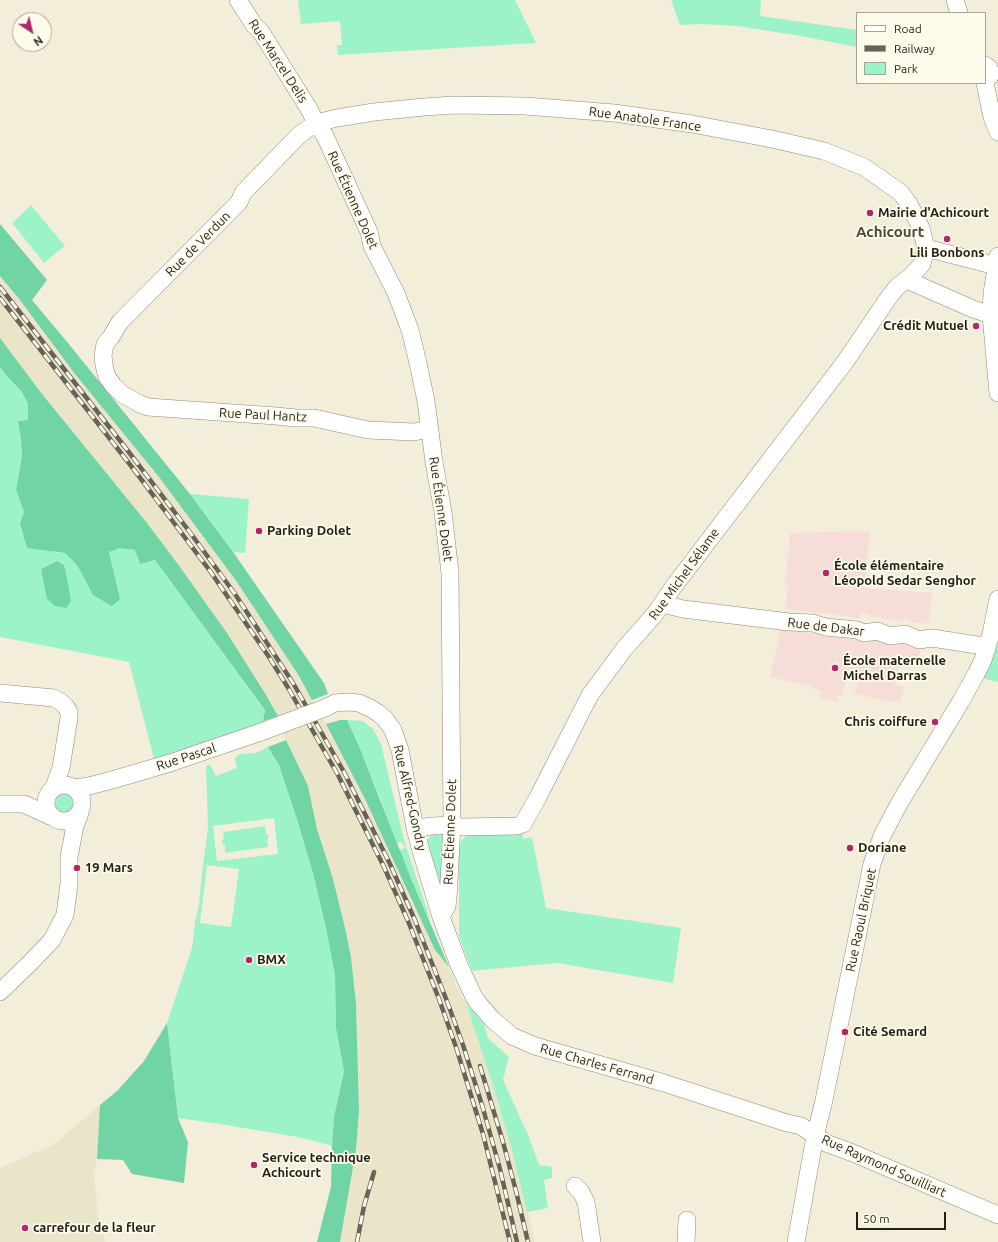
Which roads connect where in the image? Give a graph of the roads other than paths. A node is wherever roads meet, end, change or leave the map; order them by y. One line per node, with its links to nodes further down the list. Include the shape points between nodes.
1 (238, 0): 5 (street, Rue Marcel Delis, via 254,25 262,32)
2 (954, 0): 3 (street)
3 (959, 12)
4 (989, 75): 6 (street, via 990,109)
5 (316, 123): 7 (street, Rue Anatole France, via 374,112 424,107 525,106 614,113 772,139 824,151 864,168 902,193 921,228); 11 (street, Rue de Verdun, via 299,135 266,168 243,193 239,202 120,322 106,344 103,356); 13 (street, Rue Étienne Dolet, via 325,136 369,232 372,246 396,293 410,330)
6 (998, 132)
7 (926, 248): 8 (street); 9 (street, Rue Michel Sélame, via 922,264)
8 (997, 261): 10 (street)
9 (907, 280): 10 (street); 15 (street, Rue Michel Sélame, via 889,297 845,362 674,586)
10 (991, 315): 12 (street)
11 (107, 377): 13 (street, Rue Paul Hantz, via 122,394 148,407 314,418 368,430 414,432)
12 (998, 393)
13 (429, 429): 25 (street, Rue Étienne Dolet, via 450,573)
14 (998, 599): 16 (street, Rue Raoul Briquet)
15 (663, 604): 16 (street, Rue de Dakar, via 704,612 813,623 864,633 877,631 890,636 905,634 919,640 932,638); 25 (street, Rue Michel Sélame, via 590,695 523,824)
16 (987, 649): 30 (street, Rue Raoul Briquet, via 967,692 900,802 879,843 872,864)
17 (0, 692): 20 (street, via 54,698 64,704 70,718 61,768)
18 (261, 732): 19 (street, Rue Pascal); 26 (street, Rue Alfred-Gondry, bridge, via 335,703 359,703 370,708 389,724 397,740)
19 (112, 780): 20 (street, Rue Pascal, via 89,786); 23 (street, Rue Pascal, via 90,796)
20 (62, 788): 22 (street, Rue Pascal); 23 (street, via 78,792 81,797); 24 (street, via 46,798 48,812)
21 (0, 804): 22 (street, Rue Pascal)
22 (24, 804): 24 (street, Rue Pascal)
23 (81, 810): 24 (street, via 76,817 64,822); 27 (street)
24 (54, 818): 27 (street, via 63,831)
25 (452, 826): 26 (street); 28 (street, Rue Étienne Dolet, via 448,899)
26 (415, 828): 28 (street, Rue Alfred-Gondry)
27 (69, 857): 29 (street, via 65,915 52,940)
28 (442, 917): 30 (street, Rue Charles Ferrand, via 459,965 474,997 492,1019 512,1036 534,1046 801,1126)
29 (0, 992)
30 (815, 1136): 32 (street, Rue Raymond Souilliart, via 826,1143); 36 (street, Rue Raoul Briquet)
31 (575, 1186): 34 (street, via 586,1202)
32 (998, 1215)
33 (687, 1220): 35 (street)
34 (592, 1242)
35 (686, 1242)
36 (796, 1242)

